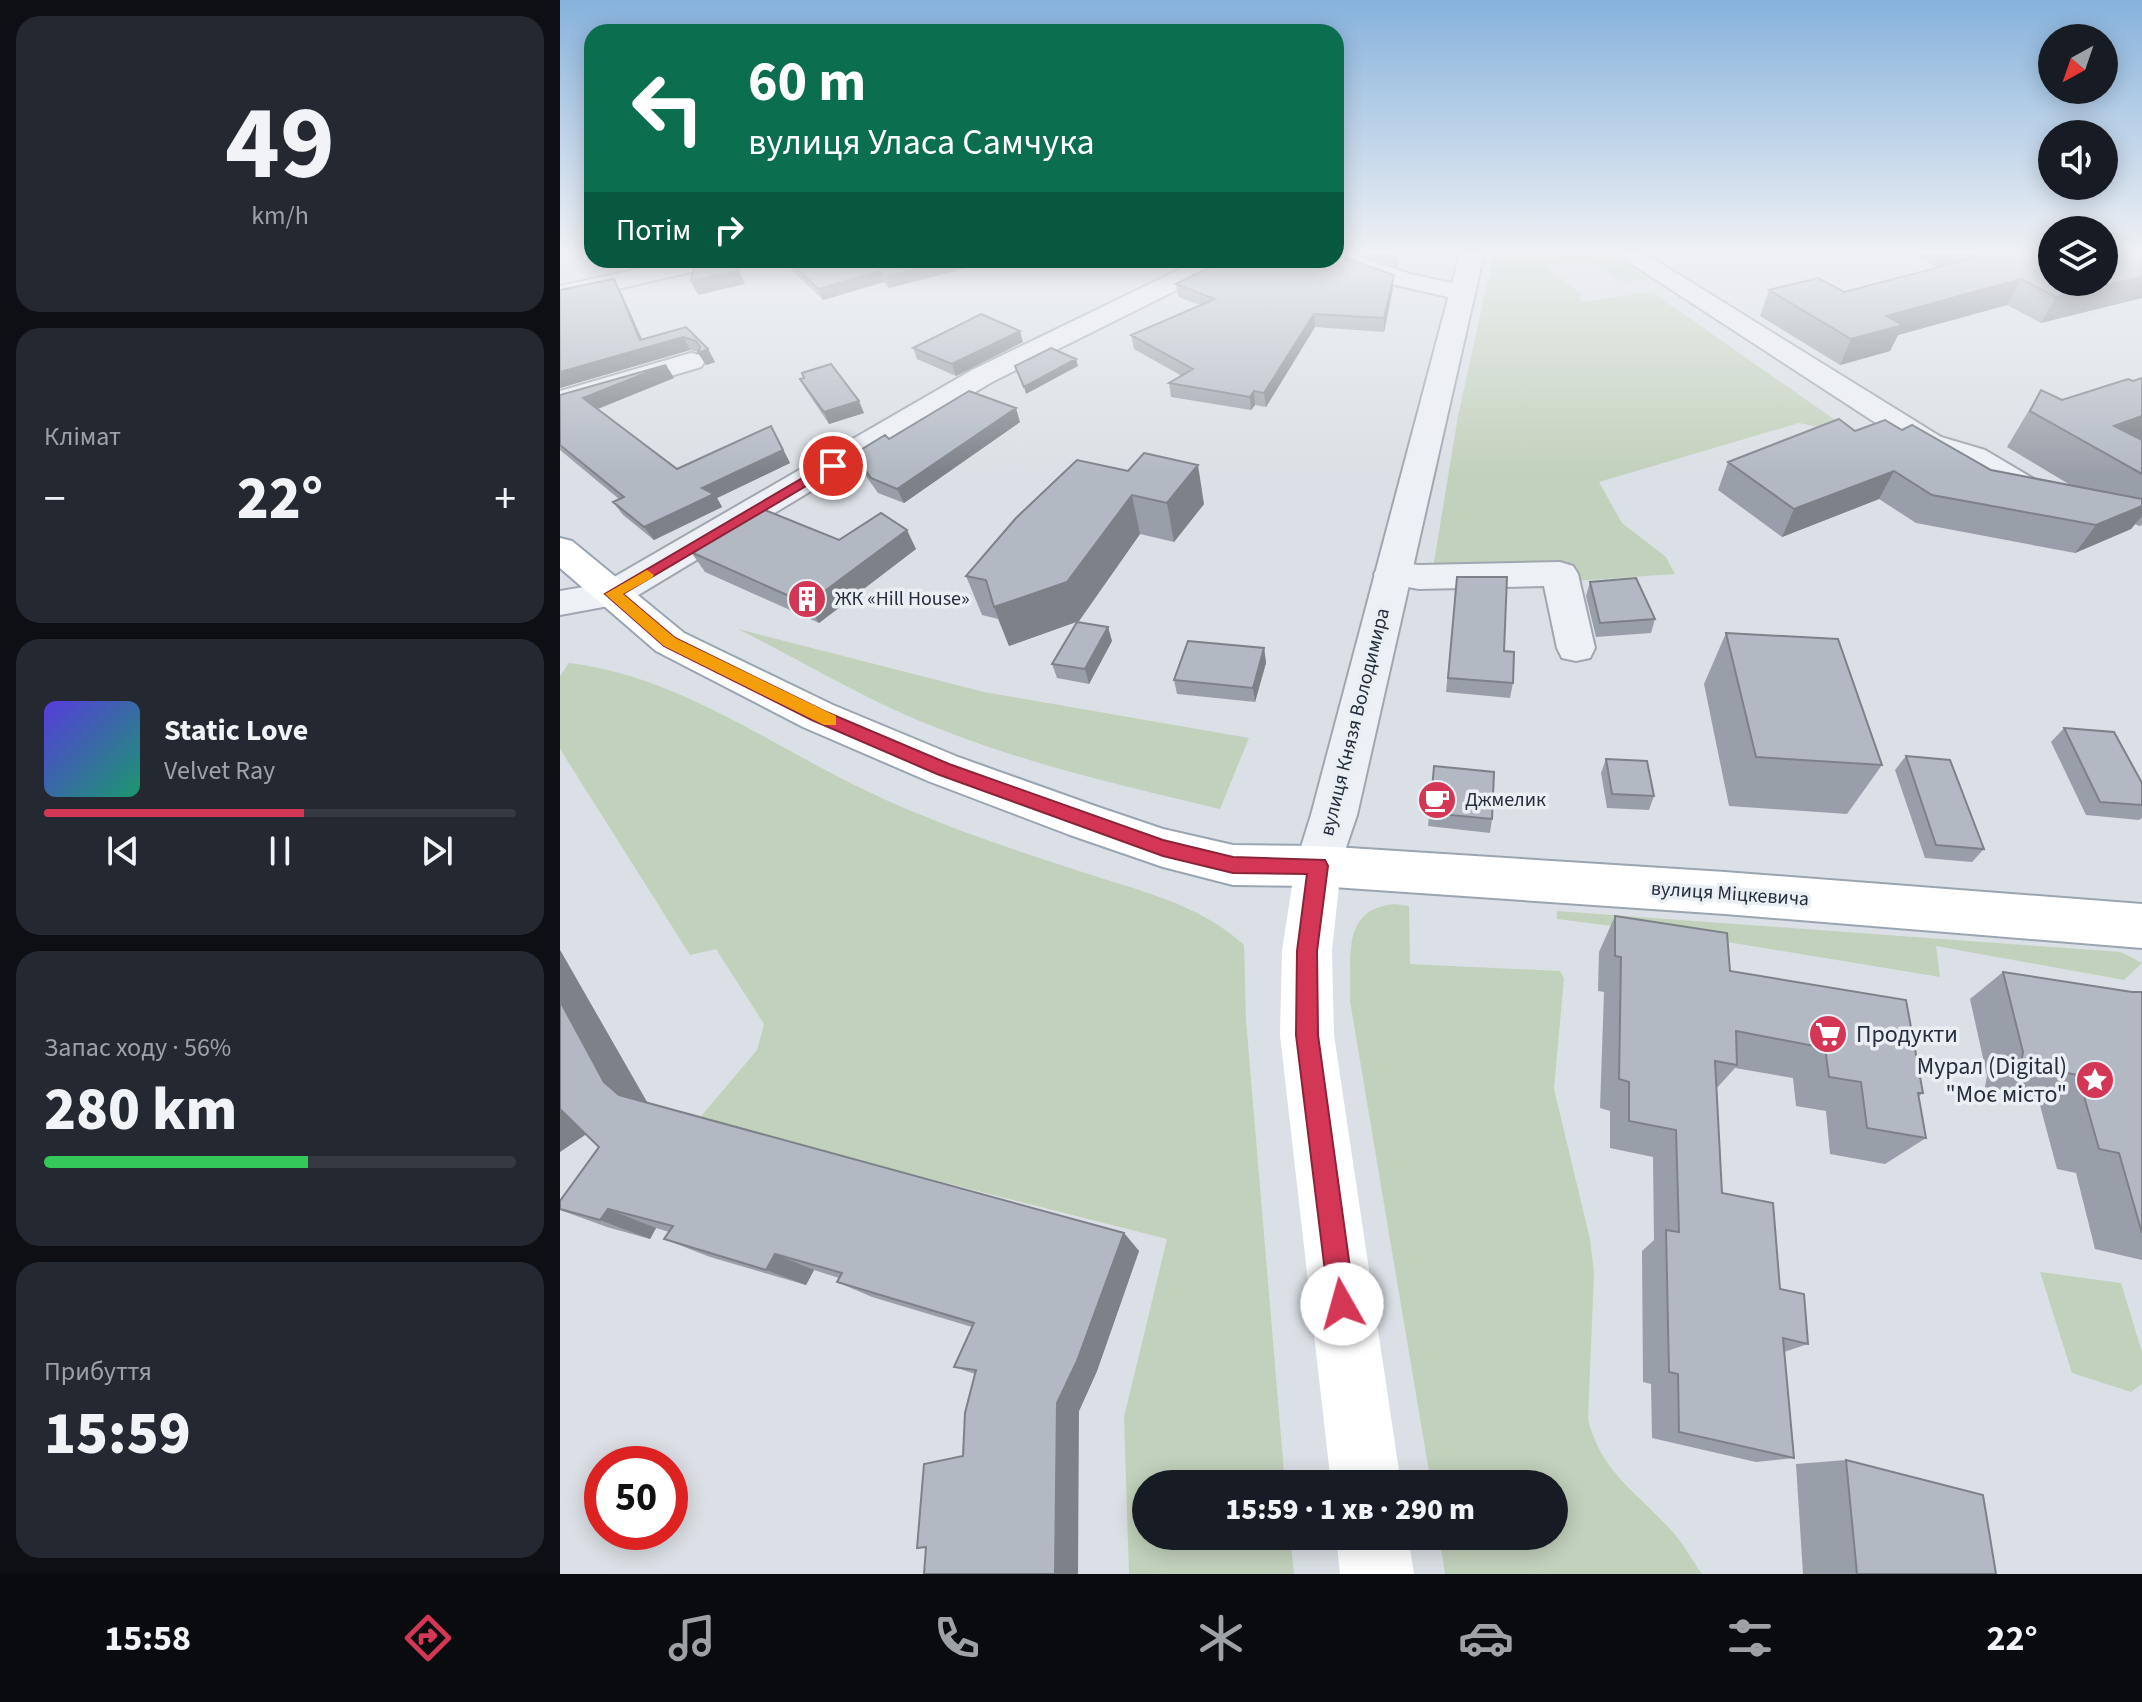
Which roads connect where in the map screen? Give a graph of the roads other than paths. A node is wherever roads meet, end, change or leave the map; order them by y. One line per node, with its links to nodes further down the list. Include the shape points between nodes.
1 (1083, 326): 9 (street, via 982,376)
2 (1453, 326): 8 (street, вулиця Князя Володимира)
3 (1744, 326): 6 (street, via 1930,444 1974,457)
4 (691, 361): 5 (street)
5 (560, 400)
6 (2022, 486)
7 (560, 549): 9 (main road, вулиця Міцкевича)
8 (1392, 574): 11 (street, via 1560,574); 12 (street, вулиця Князя Володимира)
9 (612, 594): 10 (street); 12 (main road, вулиця Міцкевича, via 670,642 818,716 943,769 1163,848 1233,865)
10 (560, 603)
11 (1576, 648)
12 (1318, 866): 13 (main road, вулиця Міцкевича); 14 (main road, вулиця Князя Володимира, via 1307,951 1307,1035)
13 (2142, 926)
14 (1364, 1470)
15 (1374, 1550): 16 (main road)
16 (1377, 1574)

